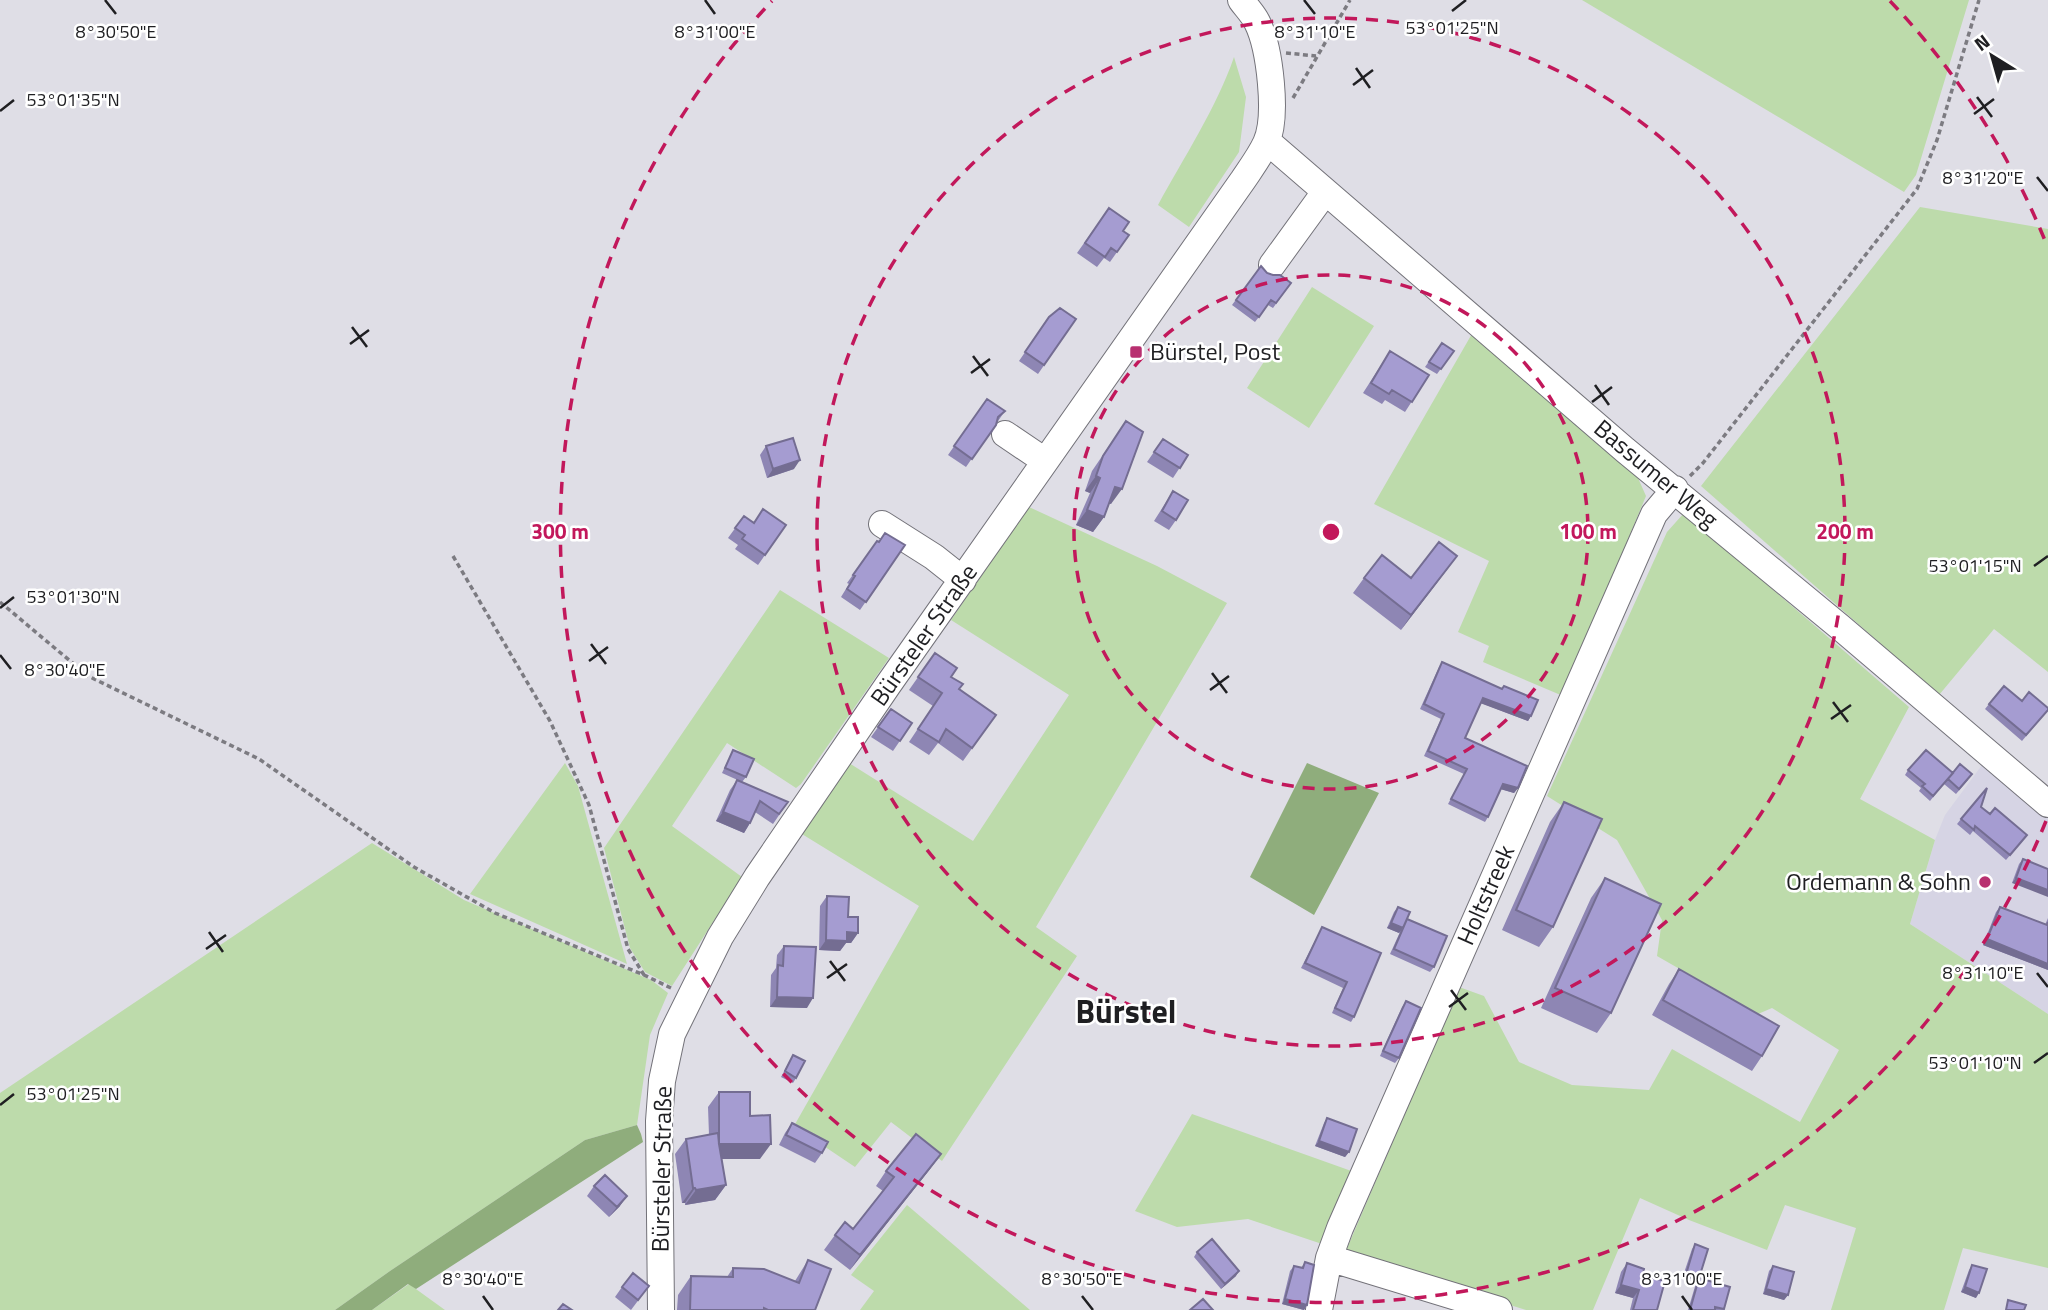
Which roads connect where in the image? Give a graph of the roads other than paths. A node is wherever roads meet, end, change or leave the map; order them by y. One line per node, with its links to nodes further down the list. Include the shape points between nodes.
1 (1241, 0): 2 (street, Bürsteler Straße, via 1263,38 1271,74)
2 (1267, 141): 3 (street, Bassumer Weg); 6 (street, Bürsteler Straße)
3 (1325, 192): 4 (street); 7 (street, Bassumer Weg)
4 (1272, 265)
5 (1005, 434): 6 (street)
6 (1045, 461): 9 (street, Bürsteler Straße)
7 (1675, 489): 10 (street, Bassumer Weg); 11 (street, Holtstreek, via 1654,514)
8 (882, 524): 9 (street)
9 (963, 580): 12 (street, Bürsteler Straße, via 752,884 720,937 673,1034 659,1121)
10 (2048, 804)
11 (1329, 1258): 13 (street, Holtstreek); 14 (street)
12 (661, 1310)
13 (1319, 1310)
14 (1499, 1310)

